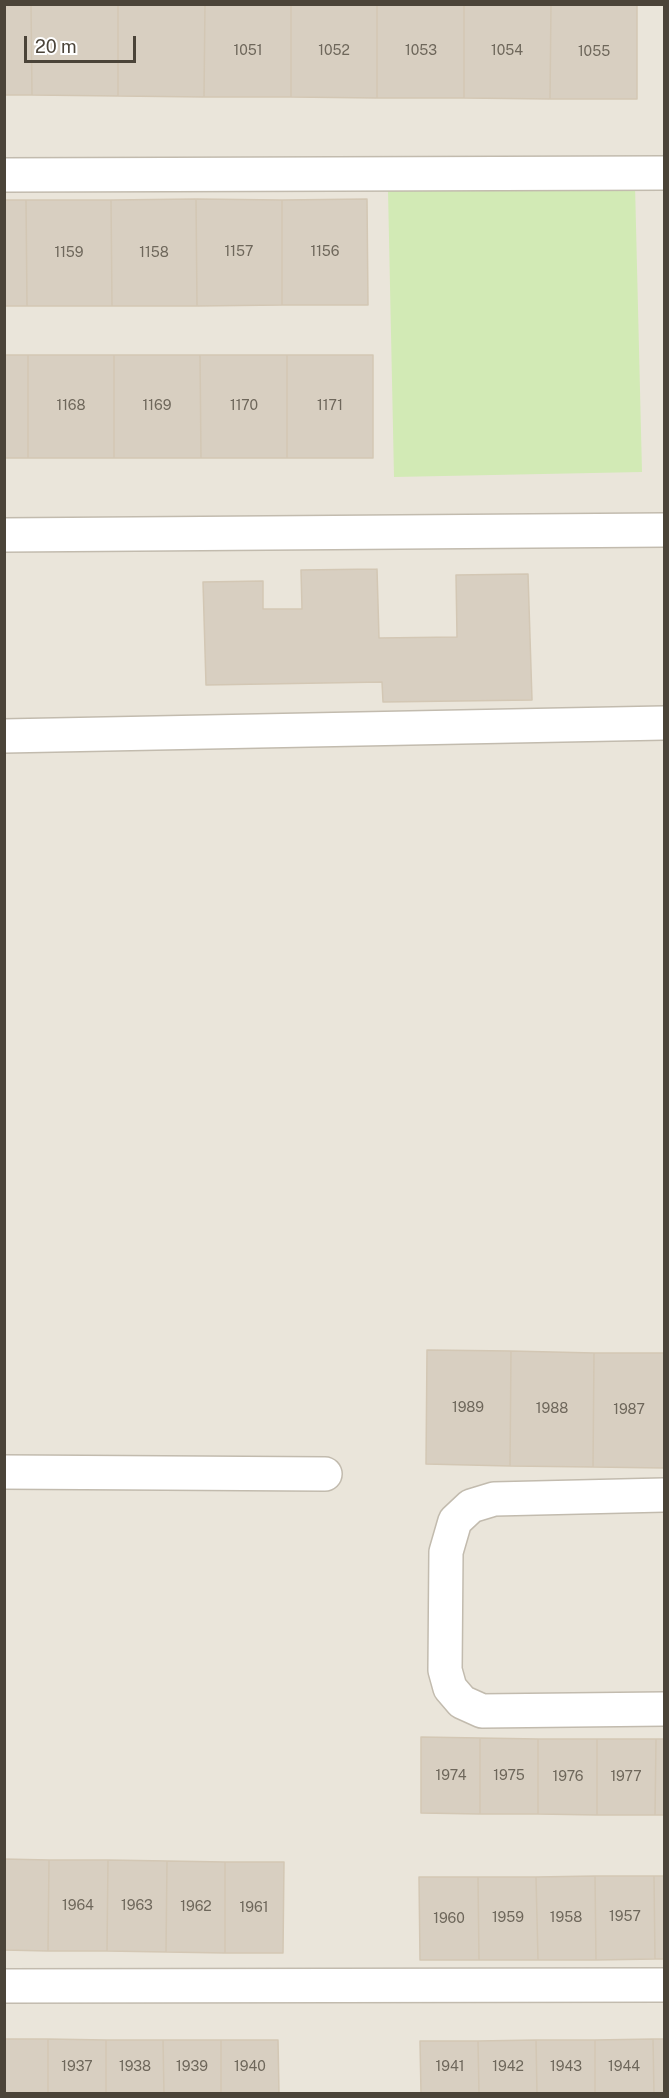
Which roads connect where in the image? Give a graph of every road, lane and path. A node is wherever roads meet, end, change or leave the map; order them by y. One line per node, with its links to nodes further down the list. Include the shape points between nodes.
1 (664, 173): 2 (street)
2 (4, 175)
3 (664, 530): 4 (street)
4 (4, 535)
5 (664, 723): 6 (street)
6 (4, 736)
7 (4, 1472): 8 (street)
8 (325, 1474)
9 (664, 1495): 10 (street, via 494,1499 471,1506 455,1521 446,1551 445,1670 450,1688 462,1702 482,1711)
10 (664, 1709)
11 (664, 1985): 12 (street)
12 (4, 1986)

